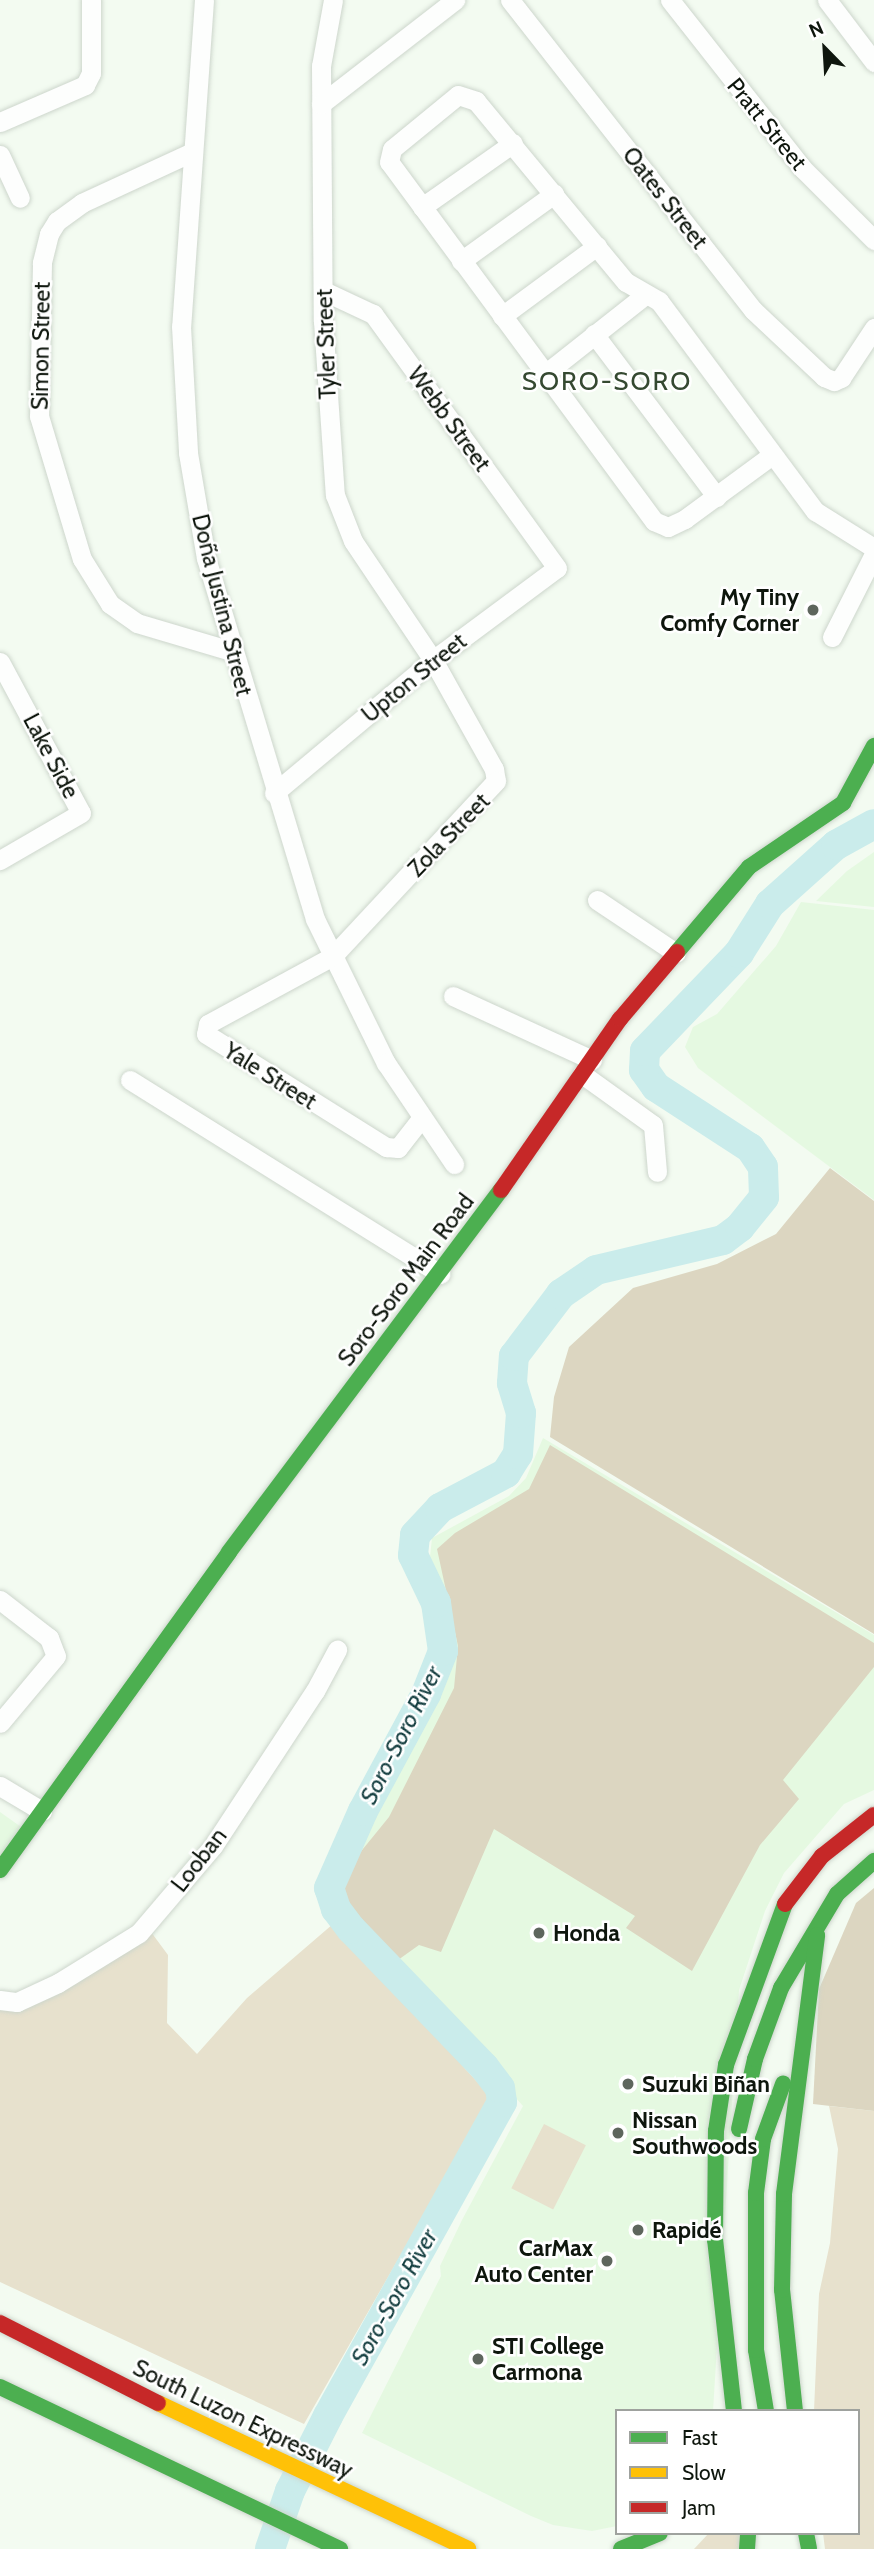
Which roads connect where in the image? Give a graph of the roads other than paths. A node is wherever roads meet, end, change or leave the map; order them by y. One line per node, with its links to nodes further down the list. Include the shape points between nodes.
1 (91, 0): 10 (street, via 91,73 85,85)
2 (204, 0): 12 (street, Doña Justina Street)
3 (333, 0): 9 (street, Tyler Street, via 323,38)
4 (455, 0): 9 (street)
5 (510, 0): 23 (street, Oates Street, via 753,310 824,377 834,382)
6 (670, 0): 17 (street, Pratt Street, via 802,169)
7 (827, 0): 8 (street)
8 (874, 62)
9 (321, 104): 20 (street, Tyler Street)
10 (0, 122)
11 (513, 143): 14 (street); 16 (street); 16 (street, via 469,95 451,99 388,156)
12 (190, 153): 32 (street, Doña Justina Street, via 181,299 185,423 206,558); 32 (street, Simon Street, via 82,203 49,233 42,263 39,415 82,559 110,604 137,624)
13 (0, 155): 15 (street)
14 (554, 194): 18 (street); 19 (street)
15 (20, 198)
16 (422, 207): 19 (street)
17 (874, 240)
18 (597, 246): 21 (street, via 626,282); 22 (street)
19 (461, 261): 22 (street)
20 (324, 291): 30 (street, Webb Street, via 373,314); 33 (street, Tyler Street, via 331,471 338,508 353,541)
21 (645, 295): 24 (street); 26 (street, via 659,301)
22 (502, 316): 25 (street)
23 (874, 328)
24 (594, 334): 25 (street); 27 (street)
25 (545, 374): 27 (street, via 617,476 660,526 676,524)
26 (772, 455): 27 (street); 28 (street, via 828,523)
27 (717, 497)
28 (874, 548)
29 (874, 554): 31 (street)
30 (557, 568): 33 (street, Upton Street)
31 (832, 637)
32 (231, 651): 36 (street, Doña Justina Street)
33 (433, 660): 36 (street, Upton Street); 40 (street, Zola Street, via 494,769 496,781)
34 (0, 662): 37 (street, Lake Side, via 81,813)
35 (874, 746): 39 (main road, Soro-Soro Main Road, via 843,803 749,867)
36 (274, 793): 40 (street, Doña Justina Street, via 308,900)
37 (0, 860)
38 (597, 900): 39 (street)
39 (676, 953): 42 (main road, Soro-Soro Main Road)
40 (333, 956): 44 (street, Doña Justina Street, via 386,1063); 44 (street, Yale Street, via 208,1024 206,1034 386,1147 398,1148)
41 (453, 996): 42 (street)
42 (587, 1067): 46 (street, via 653,1125); 47 (main road, Soro-Soro Main Road)
43 (130, 1080): 47 (street)
44 (422, 1117): 45 (street, Doña Justina Street)
45 (454, 1164)
46 (657, 1172)
47 (440, 1274): 52 (main road, Soro-Soro Main Road, via 229,1552)
48 (0, 1600): 50 (street, via 55,1647 56,1656)
49 (337, 1650): 57 (street, Looban, via 213,1846 139,1933 58,1983 17,2002)
50 (4, 1710)
51 (0, 1786): 52 (street)
52 (42, 1811): 55 (main road, Soro-Soro Main Road)
53 (873, 1816): 64 (main road, via 822,1856 782,1908 726,2065 716,2131 715,2240)
54 (874, 1861): 56 (main road, via 837,1894)
55 (0, 1870)
56 (818, 1925): 58 (main road); 59 (main road, via 769,2017)
57 (0, 2000)
58 (808, 2028): 62 (main road, via 763,2139 757,2193); 66 (main road, via 784,2205 782,2290)
59 (737, 2141)
60 (733, 2196): 62 (main road, via 735,2275)
61 (0, 2323): 67 (main road, South Luzon Expressway, via 271,2460)
62 (756, 2350): 65 (main road)
63 (0, 2387): 70 (main road)
64 (735, 2409)
65 (766, 2409)
66 (795, 2409)
67 (438, 2535): 69 (main road); 71 (main road, South Luzon Expressway)
68 (655, 2535): 72 (main road)
69 (487, 2546)
70 (339, 2549)
71 (468, 2549)
72 (621, 2549)

